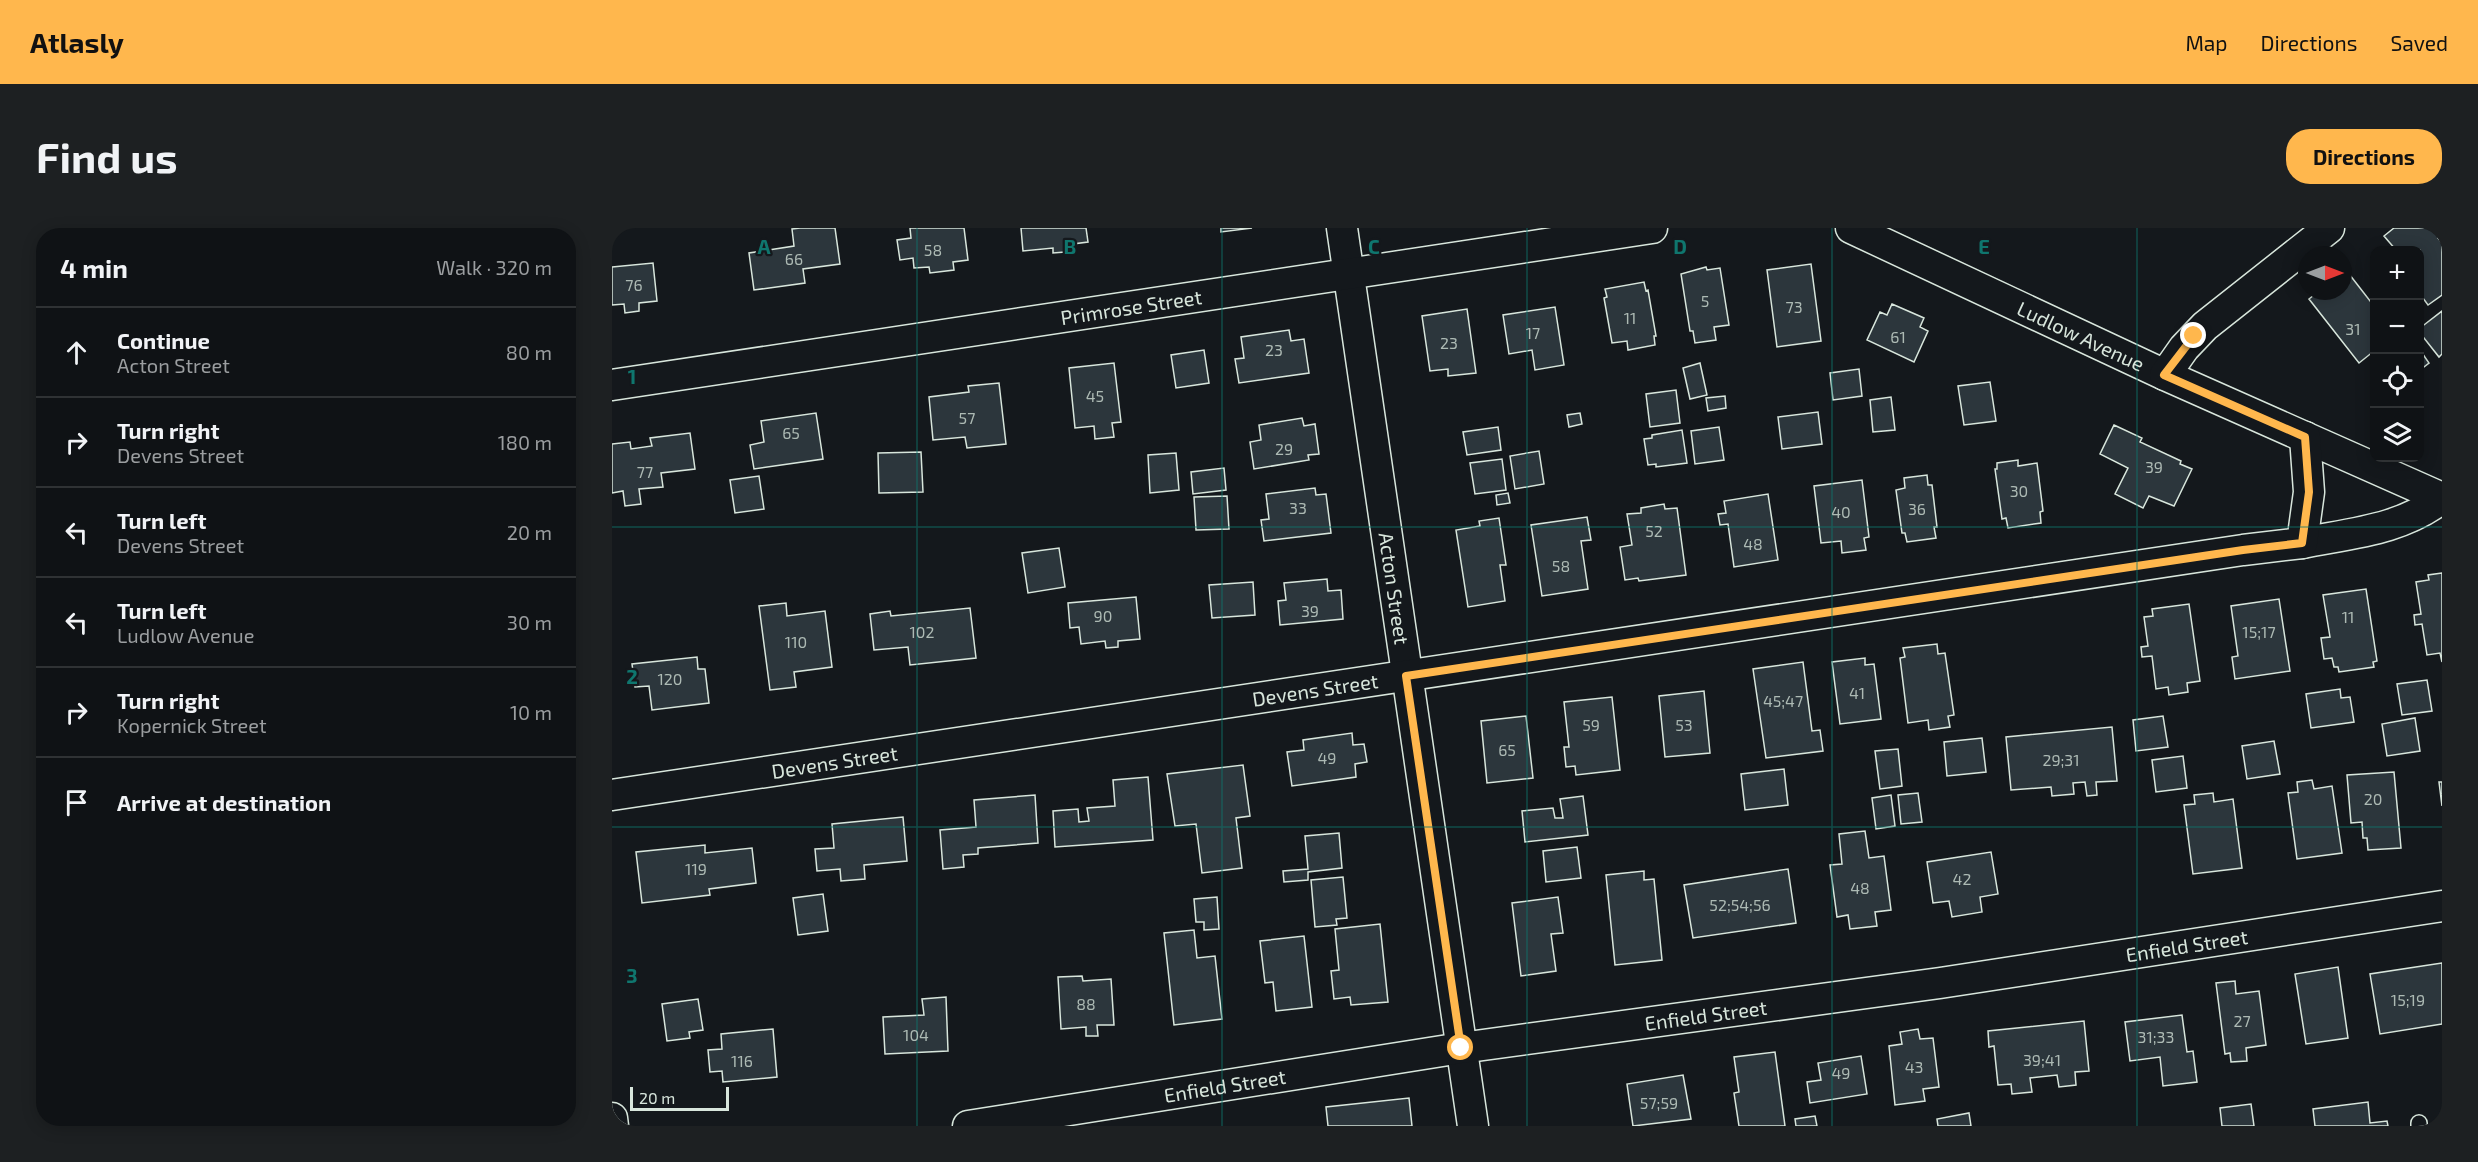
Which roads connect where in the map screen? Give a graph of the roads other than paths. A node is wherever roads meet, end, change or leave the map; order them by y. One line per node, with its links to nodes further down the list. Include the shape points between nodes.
1 (1342, 228): 5 (street, Acton Street)
2 (1652, 228): 5 (street, Primrose Street)
3 (1851, 228): 6 (street, Ludlow Avenue)
4 (2329, 228): 6 (street, via 2205,326)
5 (1349, 272): 7 (street, Primrose Street); 11 (street, Acton Street)
6 (2164, 375): 8 (street, Ludlow Avenue)
7 (612, 385)
8 (2305, 437): 9 (street, Ludlow Avenue); 10 (street, via 2309,492)
9 (2442, 498): 10 (street, Devens Street, via 2400,523)
10 (2302, 543): 11 (street, Devens Street)
11 (1406, 676): 12 (street, Devens Street); 14 (street, Acton Street)
12 (612, 795)
13 (2442, 906): 14 (street, Enfield Street, via 1940,983)
14 (1461, 1048): 17 (street, Enfield Street); 18 (street, Acton Street)
15 (612, 1118): 16 (street)
16 (613, 1126)
17 (968, 1126)
18 (1473, 1126)

